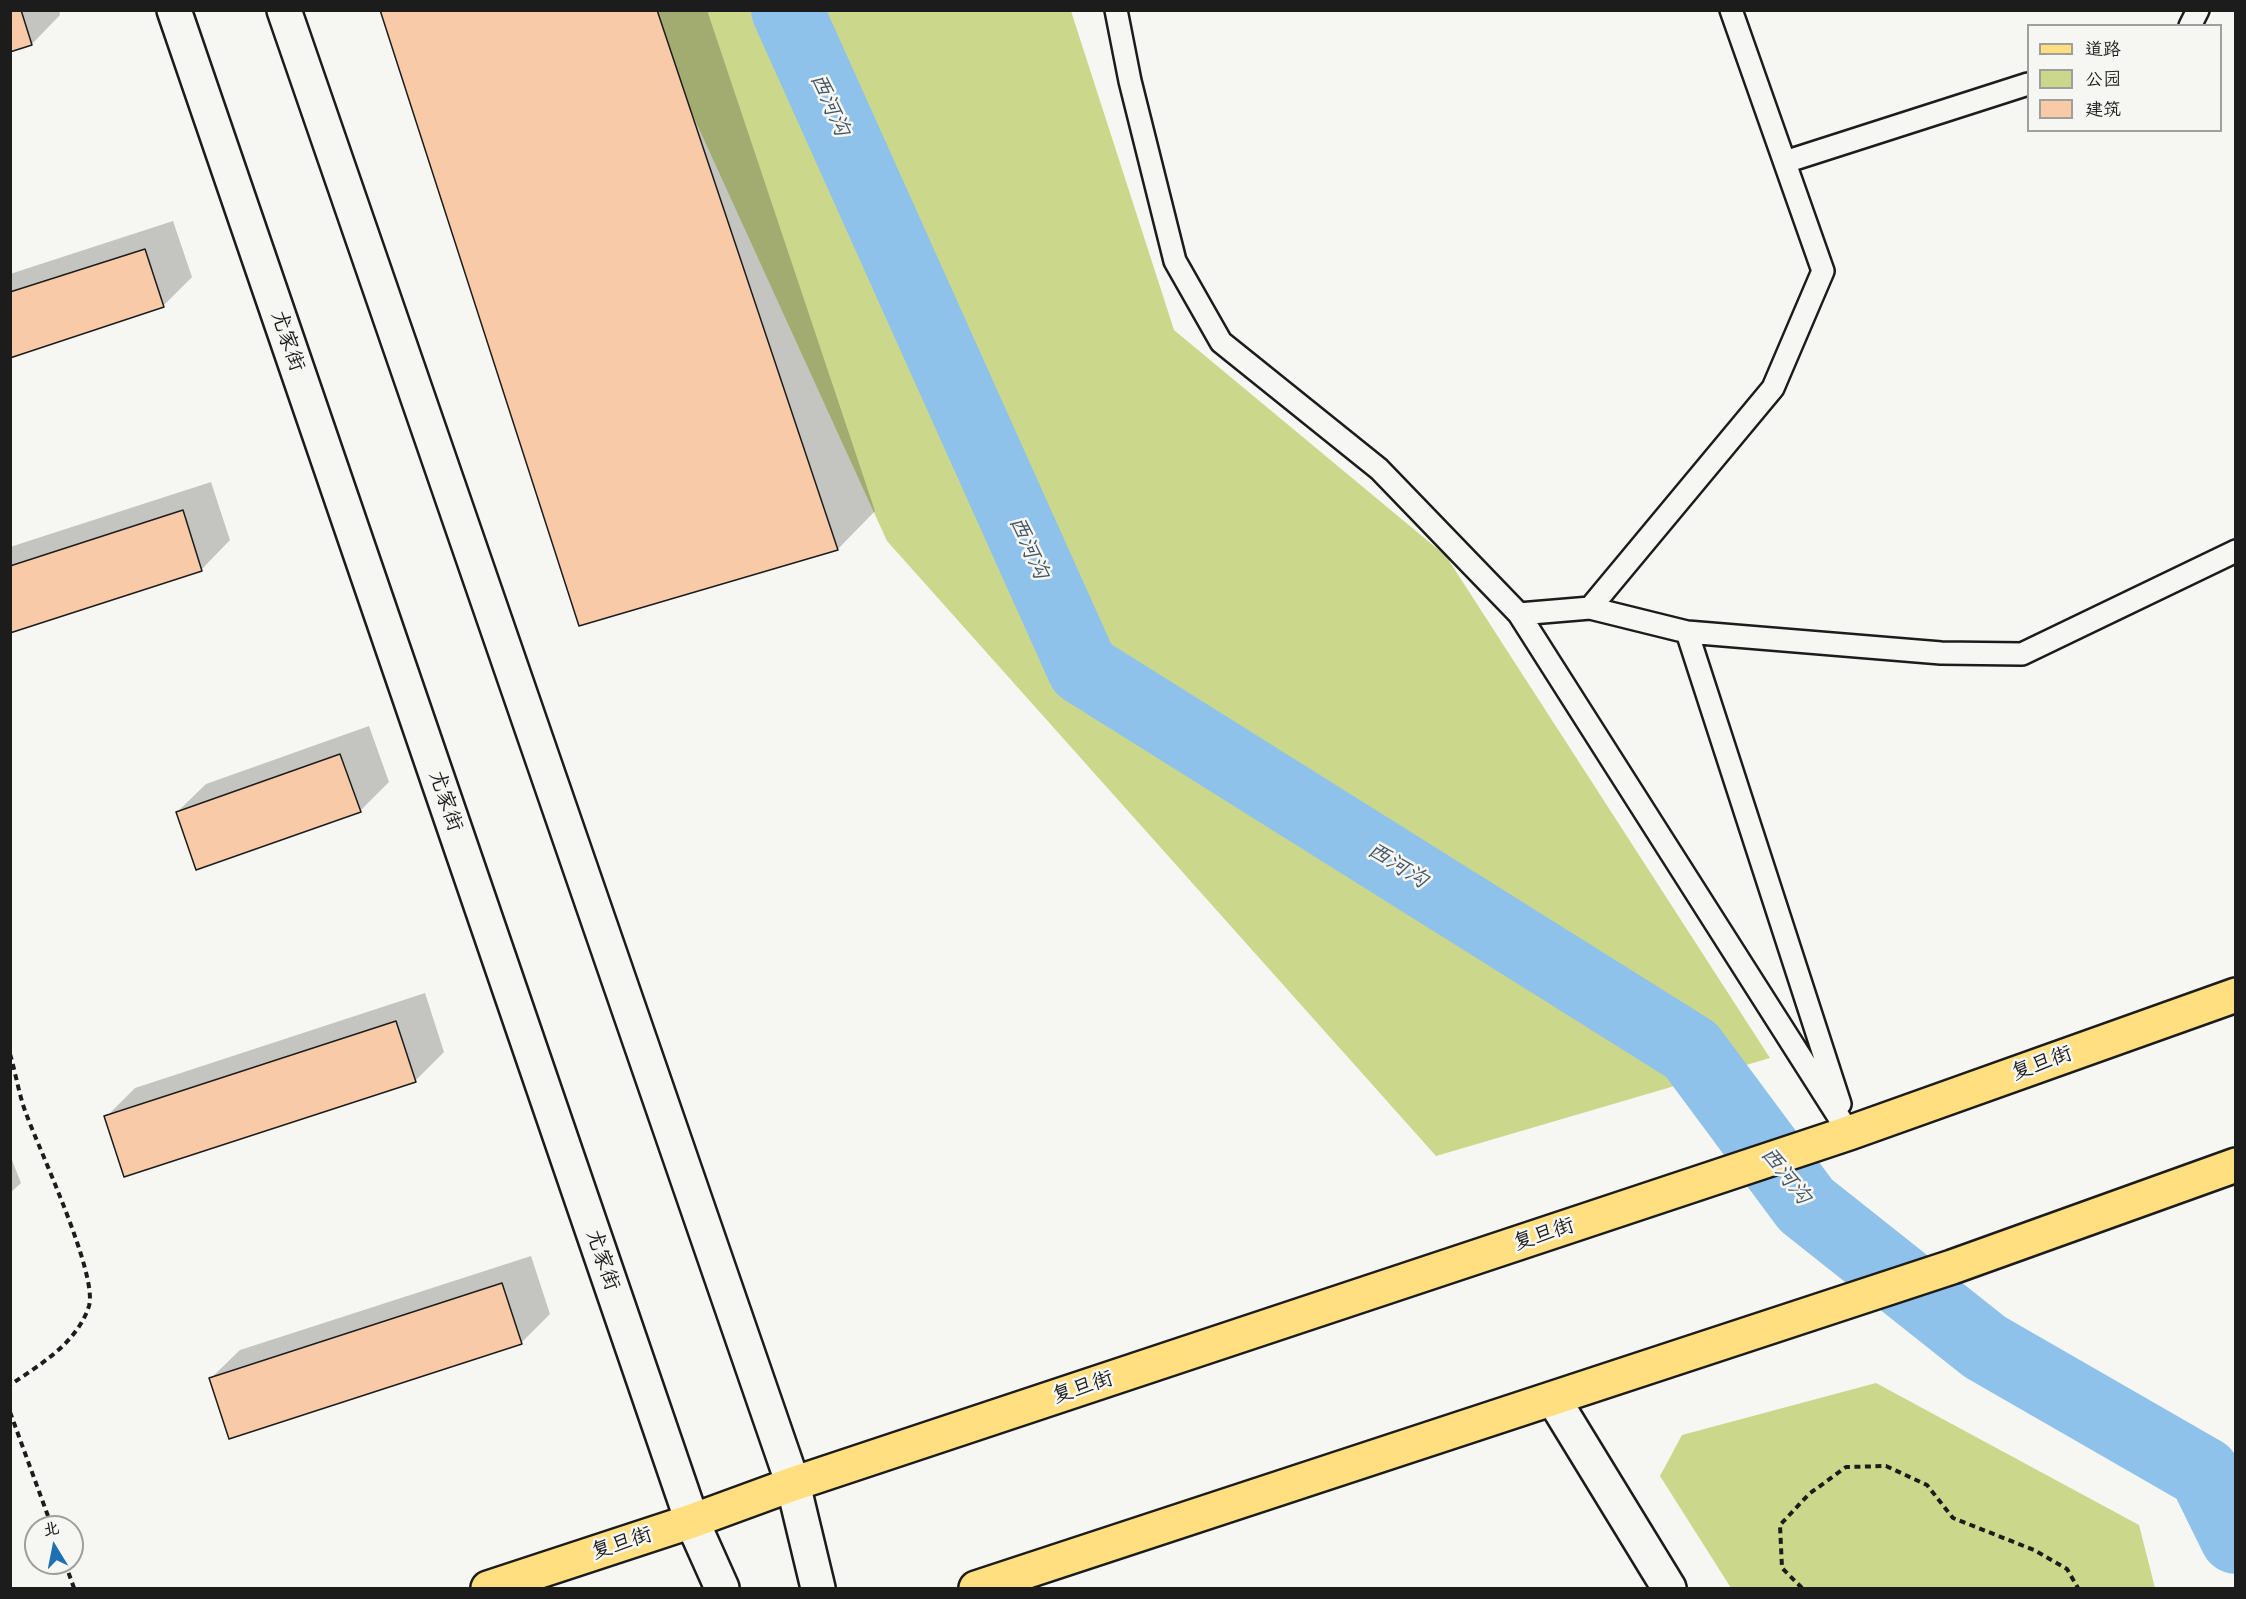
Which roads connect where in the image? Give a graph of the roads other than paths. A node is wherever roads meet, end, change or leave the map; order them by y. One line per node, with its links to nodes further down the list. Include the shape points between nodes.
1 (174, 10): 18 (main road, 尤家街)
2 (284, 10): 17 (main road)
3 (1116, 10): 11 (lane, via 1175,261 1221,342 1379,469)
4 (1731, 10): 8 (lane)
5 (2198, 10): 6 (lane)
6 (2191, 24)
7 (2027, 84): 8 (lane)
8 (1785, 162): 10 (lane, via 1823,271 1778,377 1773,388)
9 (2235, 551): 12 (lane, via 2022,654 1941,653)
10 (1590, 608): 11 (lane); 12 (lane)
11 (1519, 614): 14 (lane)
12 (1687, 632): 14 (lane)
13 (2235, 995): 14 (main road, 复旦街)
14 (1849, 1133): 17 (main road, 复旦街)
15 (2235, 1165): 16 (main road, via 1952,1267)
16 (1554, 1400): 22 (main road); 23 (main road)
17 (793, 1484): 18 (main road, 复旦街); 21 (main road)
18 (692, 1521): 19 (main road, 复旦街); 20 (main road, 尤家街)
19 (488, 1588)
20 (722, 1588)
21 (818, 1588)
22 (976, 1588)
23 (1669, 1588)

